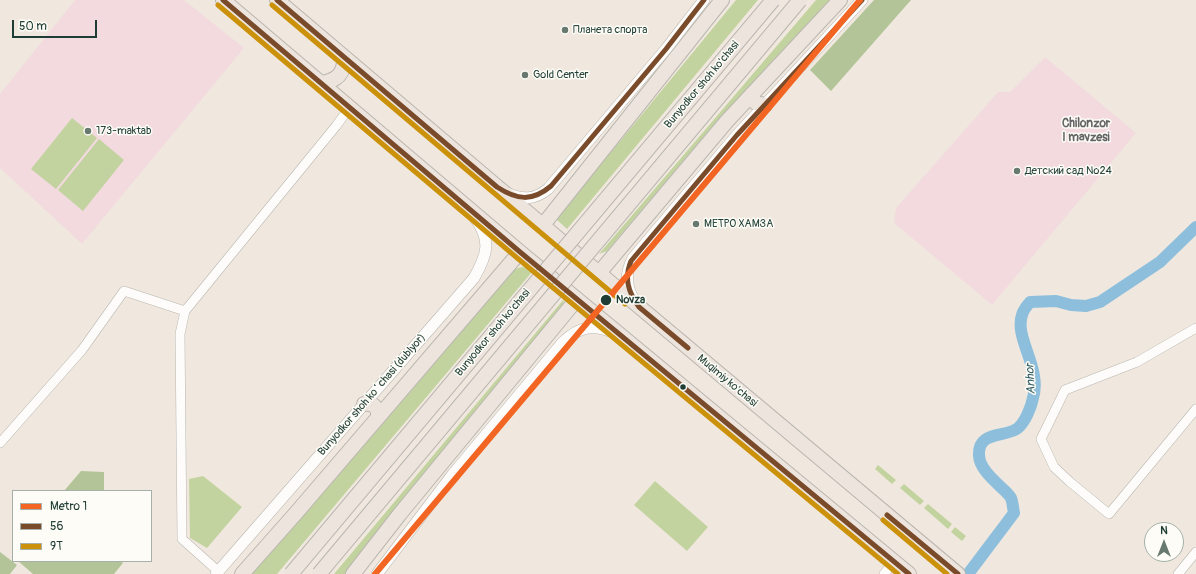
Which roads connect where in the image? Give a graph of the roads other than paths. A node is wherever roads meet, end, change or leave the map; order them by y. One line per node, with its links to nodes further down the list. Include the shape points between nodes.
1 (223, 0): 10 (main road)
2 (277, 0): 9 (main road, Muqimiy ko'chasi)
3 (704, 0): 14 (street, via 548,189 537,197 528,198 516,196)
4 (722, 0): 16 (main road)
5 (773, 0): 33 (main road, Bunyodkor shoh ko'chasi, bridge)
6 (800, 0): 34 (main road, Bunyodkor shoh ko'chasi, bridge)
7 (840, 0): 11 (main road)
8 (862, 0): 12 (street)
9 (344, 57): 10 (main road, via 344,67 340,75 331,81); 14 (main road, Muqimiy ko'chasi)
10 (321, 83): 13 (main road)
11 (752, 94): 12 (main road, via 756,103); 18 (main road)
12 (765, 105): 20 (street, via 633,258 627,286)
13 (350, 108): 15 (main road); 21 (street)
14 (497, 187): 16 (main road, Muqimiy ko'chasi)
15 (465, 205): 17 (main road); 24 (street, Bunyodkor shoh koʻchasi (dublyor), via 485,236 486,252 482,264 474,278)
16 (543, 225): 18 (main road, Muqimiy ko'chasi)
17 (520, 252): 19 (main road); 26 (main road)
18 (599, 273): 20 (main road, Muqimiy ko'chasi)
19 (576, 299): 23 (main road); 35 (main road, via 399,515)
20 (639, 307): 30 (main road, Muqimiy ko'chasi)
21 (185, 311): 27 (street, via 124,291 82,350); 31 (street, via 180,334 182,539)
22 (1196, 328): 25 (street, via 1137,362 1065,390 1041,438 1054,467 1108,514)
23 (625, 338): 29 (main road); 36 (street, via 608,330 591,327 566,339 453,474)
24 (364, 404): 26 (main road, via 375,406); 31 (street, Bunyodkor shoh koʻchasi (dublyor))
25 (1196, 410)
26 (378, 417): 32 (main road)
27 (0, 443)
28 (1196, 552): 39 (street)
29 (894, 562): 37 (street); 38 (main road)
30 (954, 570)
31 (217, 572)
32 (242, 574)
33 (291, 574)
34 (319, 574)
35 (354, 574)
36 (377, 574)
37 (884, 574)
38 (909, 574)
39 (1178, 574)

